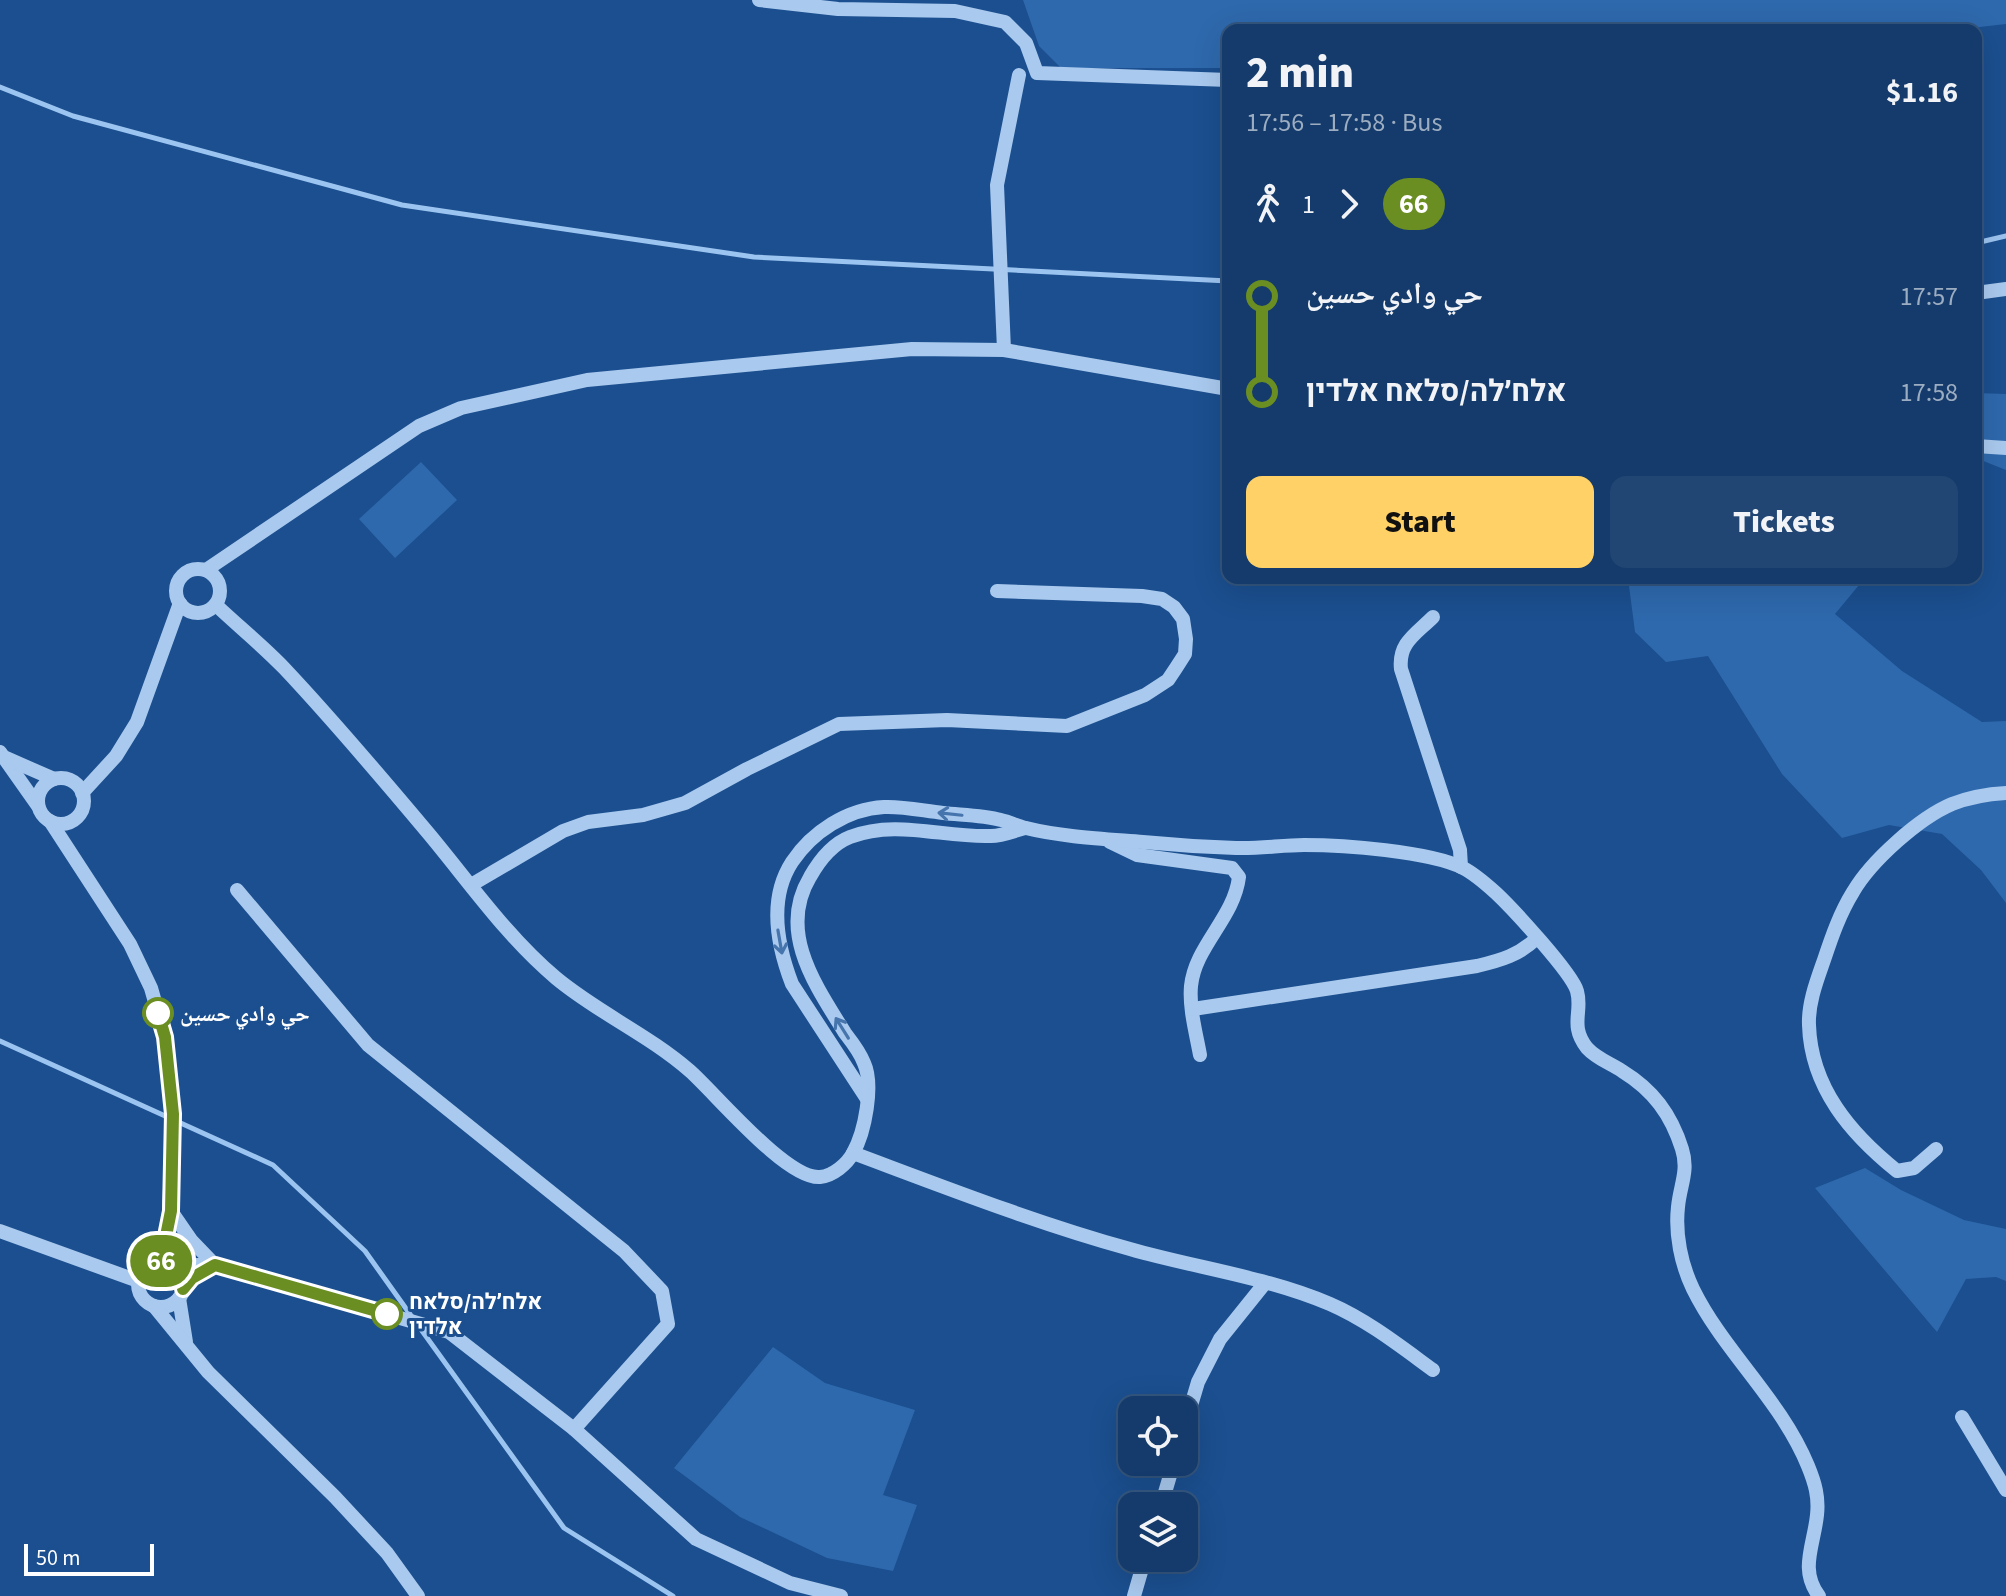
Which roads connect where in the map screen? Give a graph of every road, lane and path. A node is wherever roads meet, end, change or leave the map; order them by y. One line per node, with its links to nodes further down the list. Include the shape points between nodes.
1 (759, 0): 3 (street, via 838,9 955,11 1005,22 1026,43 1037,73)
2 (1019, 75): 6 (street, via 997,185)
3 (1222, 80)
4 (2006, 289): 5 (street)
5 (1982, 292)
6 (1004, 350): 7 (street); 10 (street, via 912,349 587,380 461,408 419,426)
7 (1222, 388)
8 (1982, 446): 9 (street)
9 (2006, 448)
10 (206, 570): 12 (street, via 192,570 181,578 176,592); 13 (street, via 220,585)
11 (997, 591): 26 (street, via 1162,599 1183,619 1185,654 1168,680 1145,695 1067,726 947,720 839,724 685,803 563,831)
12 (180, 603): 13 (street, via 195,613); 17 (street, via 137,722 116,756)
13 (216, 605): 26 (street, via 282,666)
14 (1433, 617): 25 (street, via 1399,655)
15 (1, 754): 16 (street); 19 (street)
16 (54, 779): 17 (street, via 74,782); 19 (street, via 43,787)
17 (82, 793): 20 (street, via 83,807)
18 (2006, 793): 32 (street, via 1951,804 1874,865 1837,923 1815,986 1808,1023 1813,1051 1827,1096 1845,1123 1897,1171 1914,1168)
19 (38, 806): 21 (street)
20 (75, 818): 21 (street); 24 (street)
21 (50, 821): 24 (street)
22 (1026, 828): 23 (street); 31 (street, one-way to 22, via 866,1065 811,978 799,941 803,888 817,865 850,837 905,829 993,837); 31 (street, one-way to 31, via 998,819 884,807 853,814 822,830 787,870 776,919 784,963 804,1004)
23 (1099, 837): 25 (street, via 1240,848 1306,845 1369,850); 29 (street, via 1137,855 1232,868 1239,877 1230,907 1197,963)
24 (73, 853): 34 (street, via 130,944 151,988 165,1037 173,1114)
25 (1461, 867): 28 (street, via 1499,895)
26 (471, 885): 33 (street, via 556,978 655,1042 794,1170 821,1177)
27 (237, 890): 46 (street, via 368,1045 624,1251 662,1291 668,1324)
28 (1537, 938): 29 (street, via 1506,960 1477,966); 52 (street, via 1577,992 1583,1043 1595,1057 1651,1091 1674,1128 1687,1177 1678,1202 1680,1253 1706,1312 1776,1406 1806,1460 1817,1490 1808,1567 1810,1584)
29 (1193, 1009): 30 (street)
30 (1200, 1055)
31 (867, 1099): 33 (street)
32 (1936, 1149)
33 (853, 1153): 39 (street, via 1128,1249)
34 (171, 1211): 36 (street); 37 (street)
35 (0, 1231): 38 (street)
36 (165, 1263): 37 (street); 38 (street, via 143,1269); 40 (street, via 182,1276)
37 (215, 1265): 40 (street, via 192,1278); 46 (street, via 449,1332)
38 (138, 1281): 41 (street, via 143,1299)
39 (1265, 1283): 43 (street, via 1332,1305); 44 (street, via 1220,1339)
40 (181, 1293): 41 (street, via 168,1306); 42 (street)
41 (154, 1306): 42 (street)
42 (186, 1342): 49 (street, via 208,1372 335,1497)
43 (1433, 1370)
44 (1194, 1396)
45 (1962, 1417): 47 (street)
46 (574, 1429): 50 (street, via 696,1539 790,1583)
47 (2006, 1490)
48 (1141, 1572): 51 (street)
49 (418, 1596)
50 (841, 1596)
51 (1134, 1596)
52 (1819, 1596)

